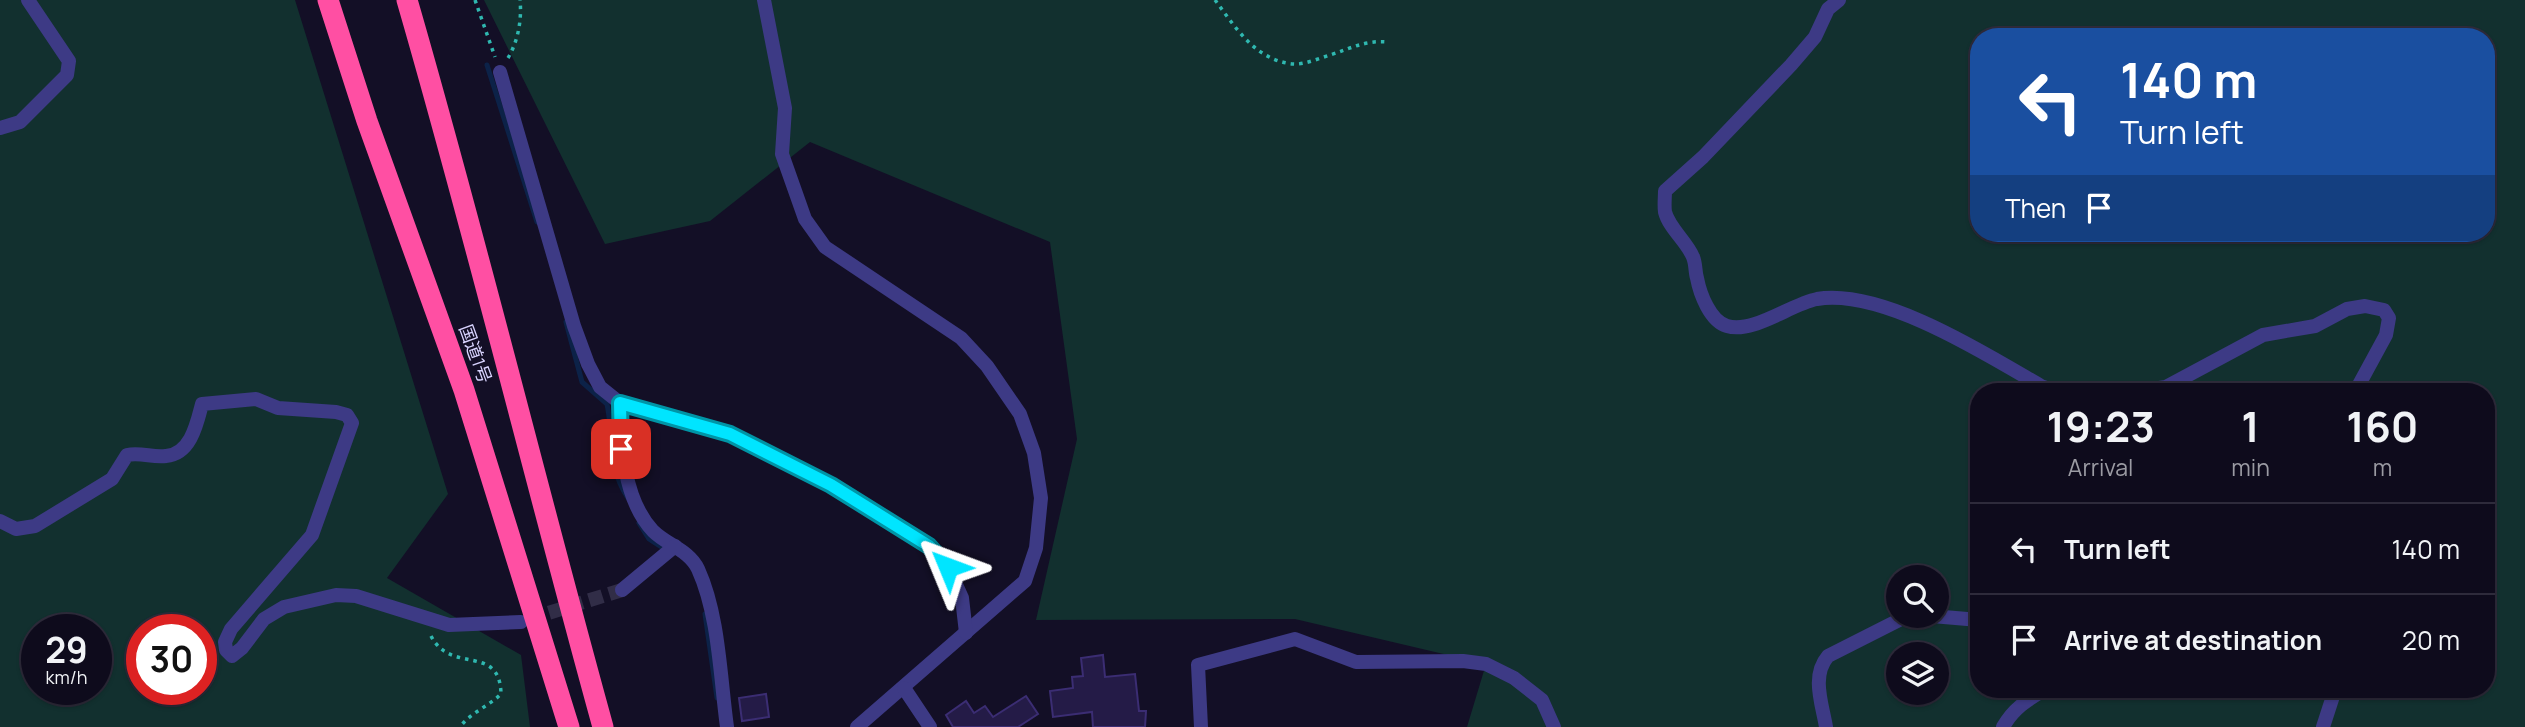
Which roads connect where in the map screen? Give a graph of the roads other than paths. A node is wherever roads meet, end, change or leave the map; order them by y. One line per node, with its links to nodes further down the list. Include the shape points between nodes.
1 (28, 0): 7 (street, via 69,61 67,75 20,122)
2 (328, 0): 23 (highway, 国道1号, via 464,390)
3 (407, 0): 24 (highway, 国道1号)
4 (764, 0): 19 (street, via 785,108 782,154 805,219 825,247 970,347 1020,414 1034,453 1041,498 1037,548 1025,581)
5 (1839, 0): 8 (street, via 1828,9 1815,37 1791,65 1665,191 1665,213 1693,258 1710,309 1716,320 1728,326 1756,324 1817,299 1852,299 1948,332)
6 (500, 72): 11 (street, via 573,326 600,387)
7 (0, 128)
8 (2037, 383)
9 (2173, 383): 10 (street, via 2263,335 2315,326 2347,309 2365,306 2384,310 2389,318 2386,334)
10 (2359, 383)
11 (620, 403): 13 (street, via 627,478 641,514 654,532); 19 (street, via 730,434 831,485 929,546 948,567 962,598)
12 (0, 521): 17 (street, via 16,529 35,526 112,479 127,455 176,454 194,432 202,404 256,399 278,408 336,412 347,415 352,423 312,534 231,629 226,650 232,656 264,619 284,607 336,595 356,596 449,625)
13 (675, 546): 14 (street); 25 (street, via 696,565 709,596)
14 (622, 590)
15 (1949, 617): 16 (street)
16 (1970, 619)
17 (521, 622)
18 (1886, 627): 30 (street, via 1828,656 1820,665)
19 (966, 632): 20 (street)
20 (904, 688): 26 (street); 27 (street)
21 (2031, 698): 31 (street)
22 (2332, 698): 32 (street)
23 (569, 727)
24 (603, 727)
25 (727, 727)
26 (857, 727)
27 (930, 727)
28 (1201, 727): 29 (street, via 1198,664 1295,639 1356,662 1486,664 1542,700)
29 (1554, 727)
30 (1826, 727)
31 (2003, 727)
32 (2323, 727)

